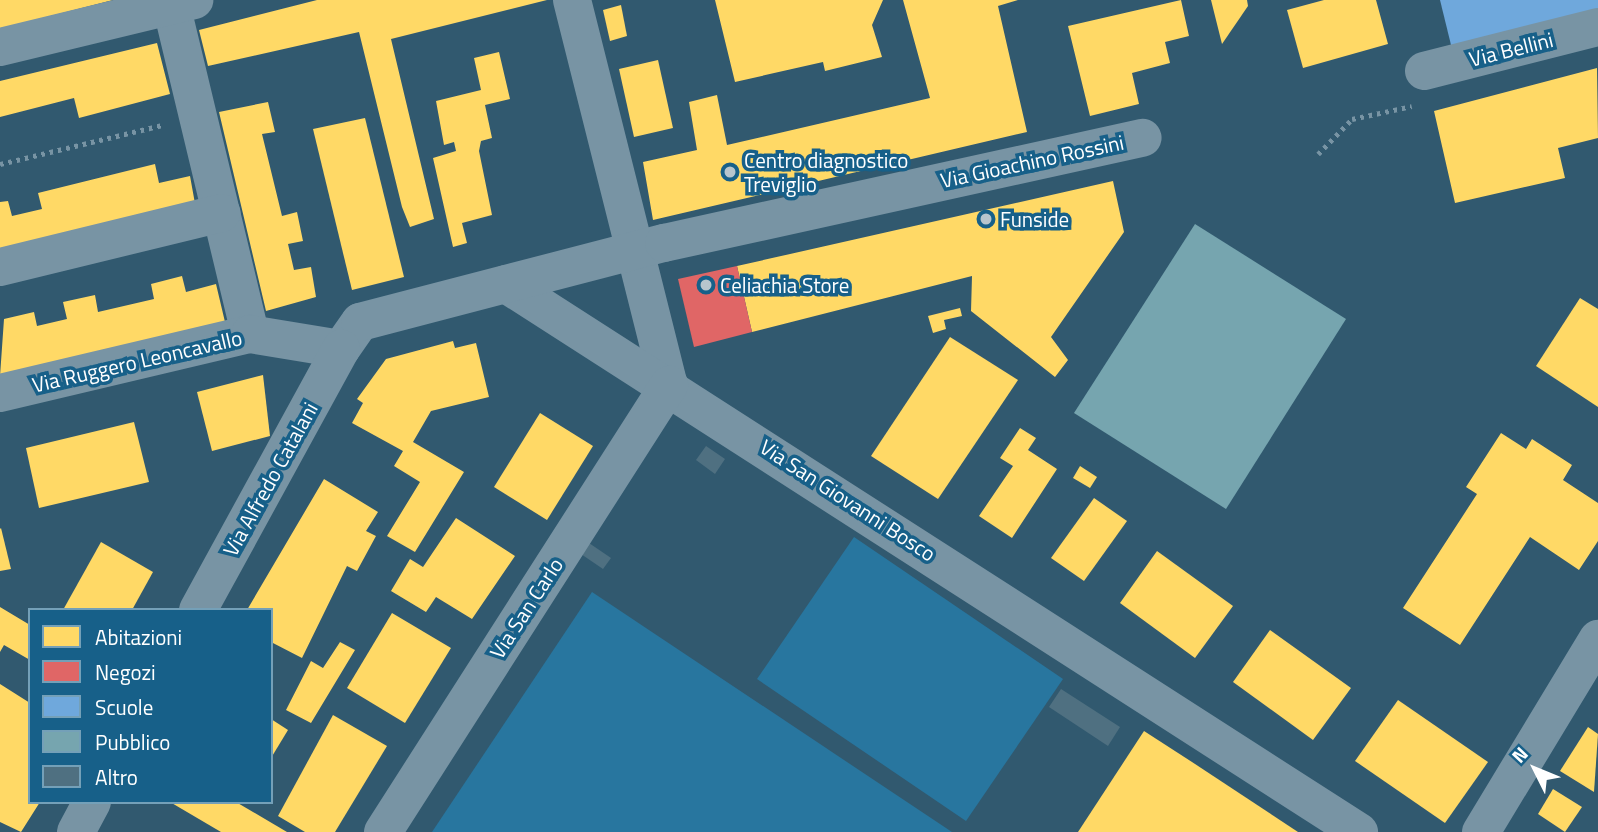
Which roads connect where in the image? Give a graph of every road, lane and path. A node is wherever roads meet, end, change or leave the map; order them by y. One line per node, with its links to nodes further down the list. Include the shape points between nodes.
1 (572, 0): 11 (street)
2 (179, 2): 4 (street); 6 (street)
3 (1598, 27): 5 (street, Via Bellini)
4 (0, 47)
5 (1424, 71): 8 (path, via 1422,103 1353,119)
6 (198, 116): 9 (path); 10 (street)
7 (1143, 138): 11 (street, Via Gioachino Rossini)
8 (1318, 154)
9 (0, 164)
10 (221, 213): 12 (street); 14 (street)
11 (635, 253): 13 (street); 16 (street)
12 (0, 267)
13 (506, 284): 15 (street, via 360,322); 16 (street)
14 (250, 334): 15 (street, Via Ruggero Leoncavallo); 17 (street, Via Ruggero Leoncavallo)
15 (341, 349): 18 (street, Via Alfredo Catalani)
16 (669, 384): 22 (street, Via San Carlo); 23 (street, Via San Giovanni Bosco)
17 (0, 393)
18 (199, 608)
19 (1598, 639): 24 (street)
20 (91, 804): 21 (street)
21 (76, 832)
22 (383, 832)
23 (1359, 832)
24 (1481, 832)

